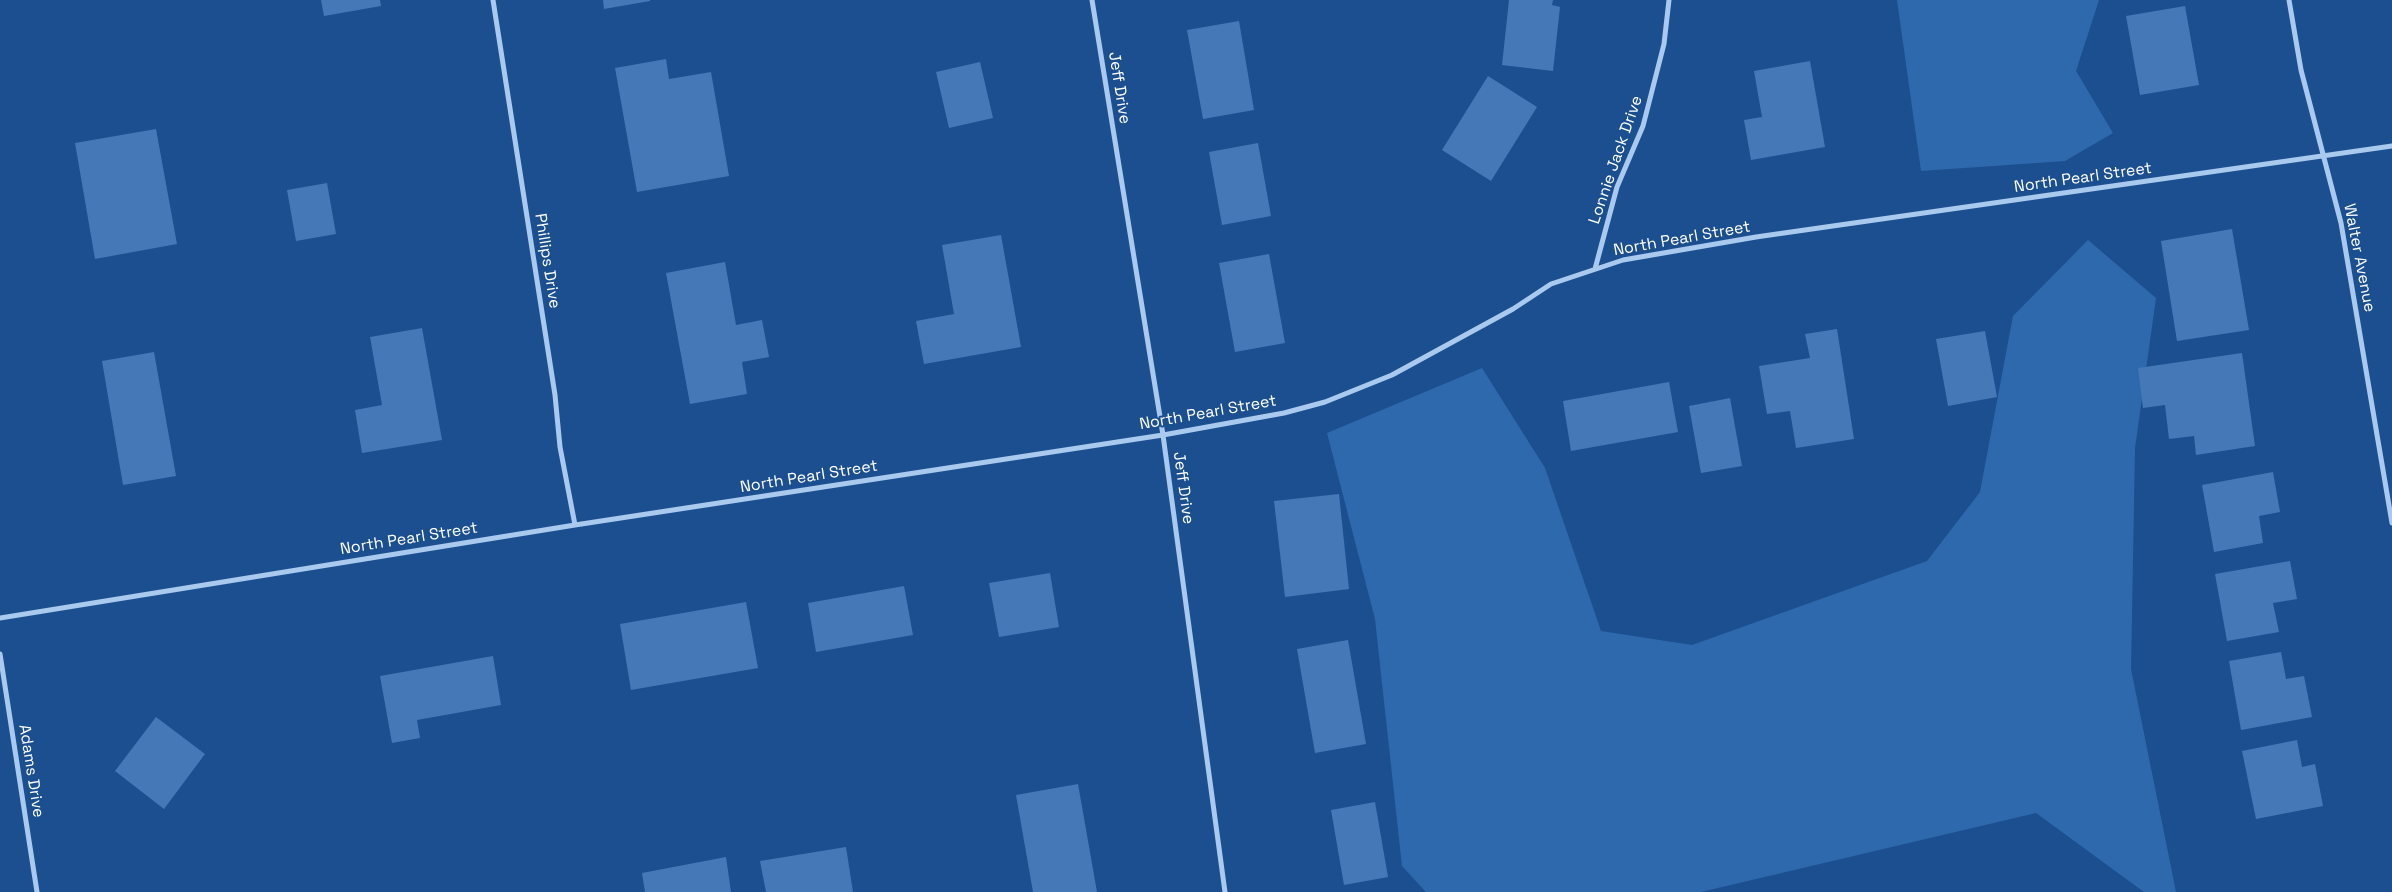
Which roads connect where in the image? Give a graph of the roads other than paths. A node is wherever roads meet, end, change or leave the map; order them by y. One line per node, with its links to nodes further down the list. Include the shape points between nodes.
1 (493, 0): 10 (street, Phillips Drive)
2 (1092, 0): 8 (street, Jeff Drive)
3 (1669, 0): 7 (street, Lonnie Jack Drive, via 1664,44 1643,126 1617,187)
4 (2289, 0): 6 (street, Walter Avenue, via 2301,70)
5 (2392, 146): 6 (street, North Pearl Street)
6 (2322, 157): 7 (street, North Pearl Street, via 1756,238 1623,260); 9 (street, Walter Avenue, via 2341,223)
7 (1595, 269): 8 (street, North Pearl Street, via 1551,284 1514,308 1392,374 1325,402 1284,413)
8 (1163, 435): 10 (street, North Pearl Street); 14 (street, Jeff Drive)
9 (2392, 523)
10 (574, 525): 11 (street, North Pearl Street)
11 (0, 618)
12 (0, 654): 13 (street, Adams Drive)
13 (37, 892)
14 (1225, 892)

